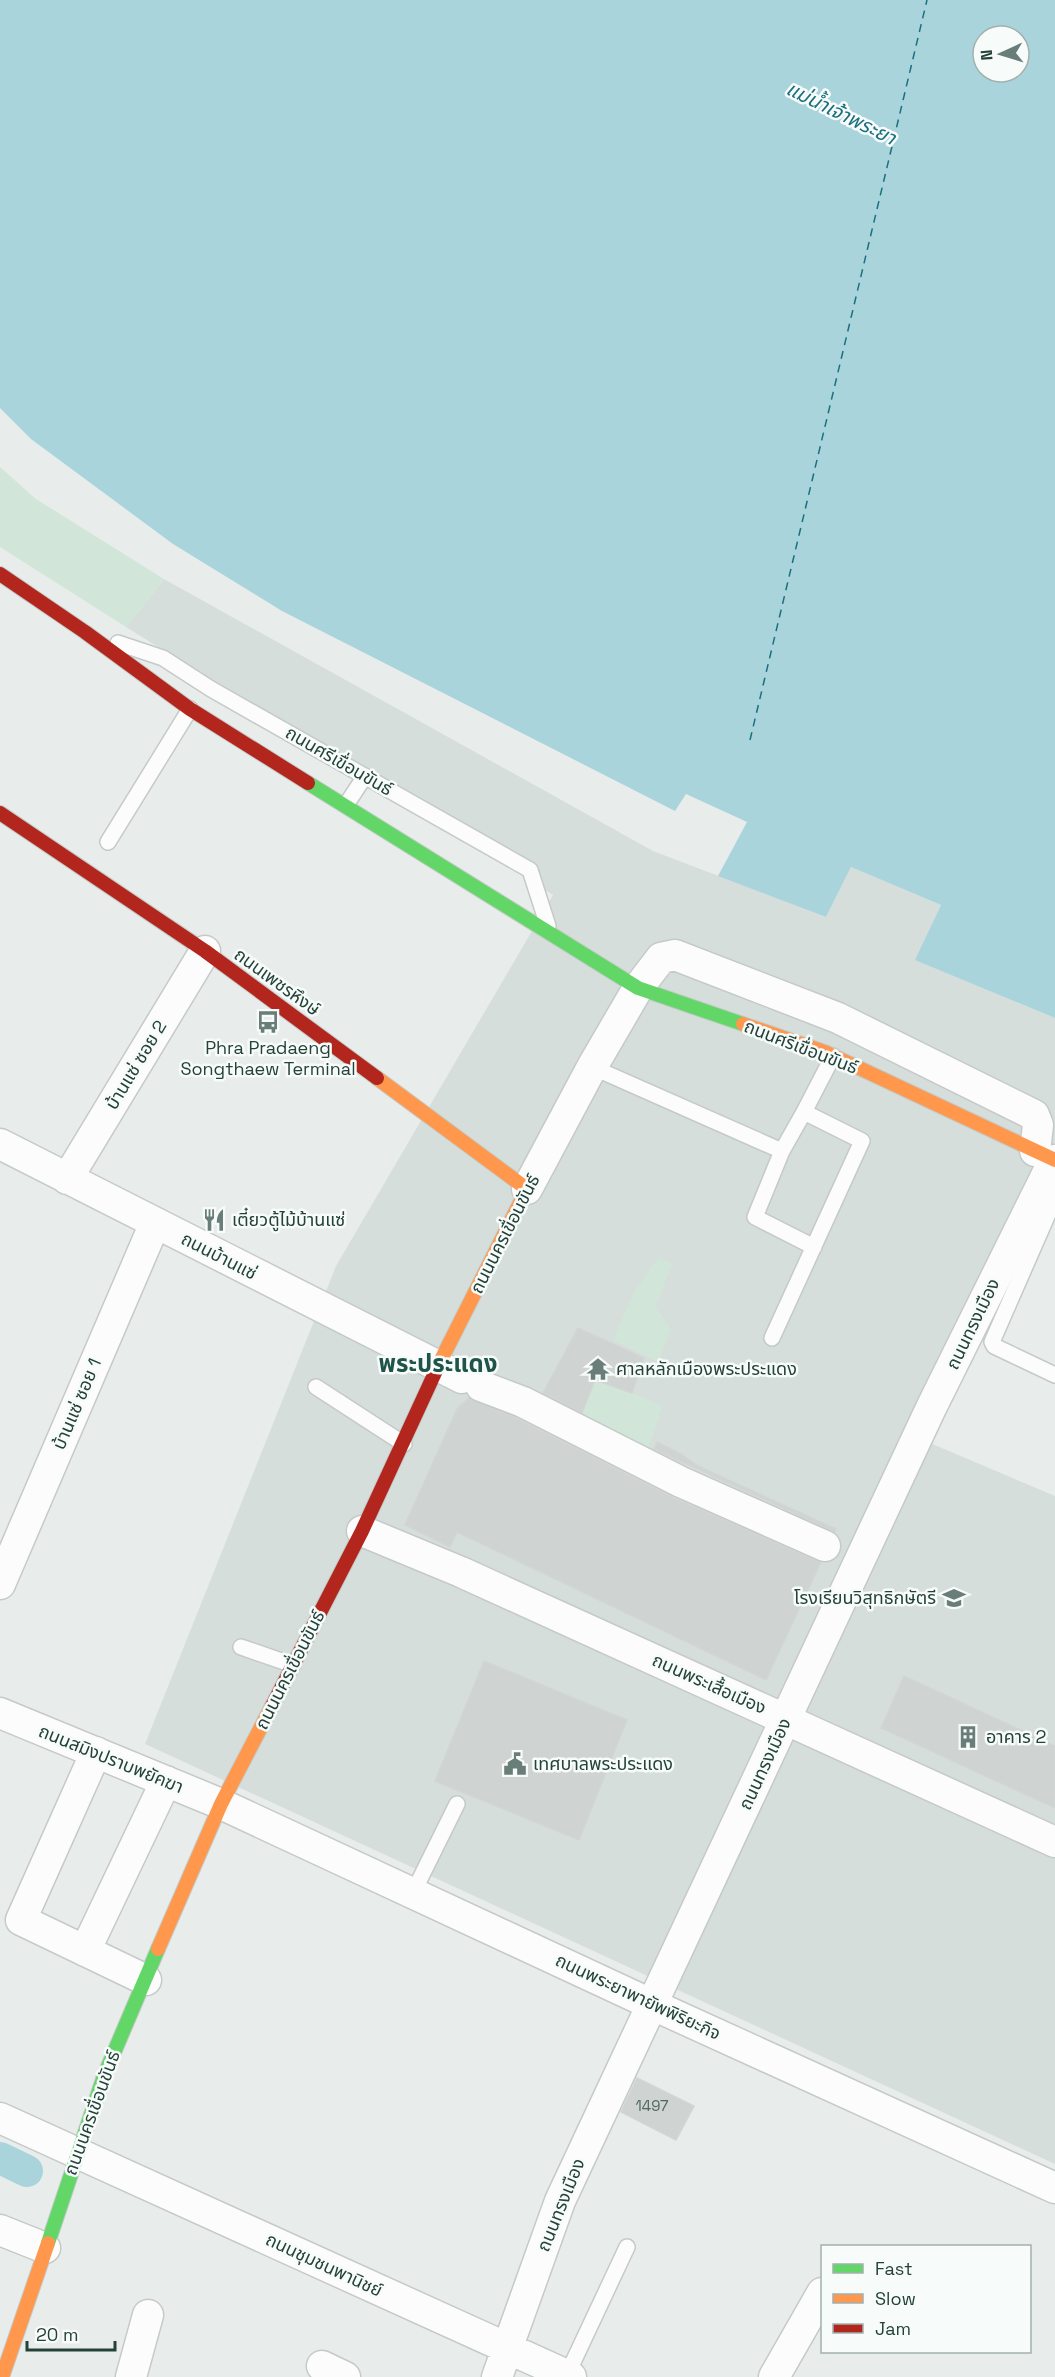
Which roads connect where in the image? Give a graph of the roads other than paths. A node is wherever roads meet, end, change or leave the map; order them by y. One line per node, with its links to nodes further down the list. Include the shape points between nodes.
1 (0, 574): 2 (main road, ถนนศรีเขื่อนขันธ์)
2 (85, 632): 3 (main road, ถนนศรีเขื่อนขันธ์); 4 (lane, ถนนศรีเขื่อนขันธ์, via 163,657 211,689)
3 (190, 709): 5 (main road, ถนนศรีเขื่อนขันธ์); 7 (lane)
4 (365, 776): 5 (lane); 8 (lane, ถนนศรีเขื่อนขันธ์, via 530,870)
5 (346, 805): 8 (main road, ถนนศรีเขื่อนขันธ์)
6 (0, 813): 9 (main road, ถนนเพชรหึงษ์)
7 (108, 842)
8 (550, 932): 10 (main road, ถนนศรีเขื่อนขันธ์)
9 (205, 951): 17 (street, บ้านแซ่ ซอย 2); 18 (main road, ถนนเพชรหึงษ์)
10 (638, 988): 11 (main road, ถนนศรีเขื่อนขันธ์); 12 (street, ถนนนครเขื่อนขันธ์); 16 (street, ถนนนครเขื่อนขันธ์, via 661,958 675,955 838,1018 1034,1115)
11 (833, 1056): 13 (lane); 16 (main road, ถนนศรีเขื่อนขันธ์)
12 (592, 1067): 15 (lane); 18 (street, ถนนนครเขื่อนขันธ์)
13 (804, 1112): 15 (lane); 22 (lane, via 862,1141)
14 (0, 1144): 17 (street, ถนนบ้านแซ่)
15 (782, 1151): 22 (lane, via 755,1217)
16 (1048, 1157): 34 (street, ถนนทรงเมือง)
17 (67, 1179): 20 (street, ถนนบ้านแซ่)
18 (527, 1189): 25 (main road, ถนนนครเขื่อนขันธ์)
19 (1055, 1198): 21 (lane)
20 (155, 1223): 25 (street, ถนนบ้านแซ่); 30 (street, บ้านแซ่ ซอย 1)
21 (1048, 1233): 24 (lane, via 992,1342)
22 (814, 1247): 23 (lane)
23 (772, 1338)
24 (1055, 1374)
25 (460, 1377): 27 (main road, ถนนนครเขื่อนขันธ์); 29 (street, ถนนบ้านแซ่, via 523,1402 681,1482)
26 (316, 1387): 27 (lane)
27 (404, 1444): 28 (main road, ถนนนครเขื่อนขันธ์)
28 (362, 1531): 32 (main road, ถนนนครเขื่อนขันธ์); 34 (street, ถนนพระเสื้อเมือง)
29 (825, 1546)
30 (0, 1584)
31 (241, 1647): 32 (lane)
32 (292, 1665): 37 (main road, ถนนนครเขื่อนขันธ์)
33 (0, 1713): 35 (street, ถนนสมิงปราบพยัคฆา)
34 (786, 1719): 39 (street, ถนนพระเสื้อเมือง); 43 (street, ถนนทรงเมือง)
35 (96, 1752): 36 (street, ถนนสมิงปราบพยัคฆา); 41 (street, via 21,1920)
36 (166, 1781): 37 (street, ถนนสมิงปราบพยัคฆา); 41 (street)
37 (221, 1804): 40 (street, ถนนพระยาพายัพพิริยะกิจ); 42 (main road, ถนนนครเขื่อนขันธ์)
38 (457, 1804): 40 (lane)
39 (1055, 1842)
40 (413, 1893): 43 (street, ถนนพระยาพายัพพิริยะกิจ)
41 (85, 1951): 42 (street)
42 (146, 1980): 45 (main road, ถนนนครเขื่อนขันธ์, via 104,2076)
43 (653, 2005): 46 (street, ถนนพระยาพายัพพิริยะกิจ); 52 (street, ถนนทรงเมือง, via 560,2201)
44 (0, 2118): 45 (street, ถนนชุมชนพานิชย์)
45 (77, 2152): 49 (main road, ถนนนครเขื่อนขันธ์); 52 (street, ถนนชุมชนพานิชย์)
46 (1055, 2188)
47 (0, 2230): 49 (street)
48 (627, 2247): 53 (lane)
49 (45, 2248): 54 (main road, ถนนนครเขื่อนขันธ์)
50 (821, 2295): 57 (street)
51 (148, 2315): 55 (street)
52 (508, 2349): 53 (street, ถนนชุมชนพานิชย์); 56 (street, ถนนทรงเมือง)
53 (569, 2376)
54 (2, 2377)
55 (131, 2377)
56 (497, 2377)
57 (774, 2377)

